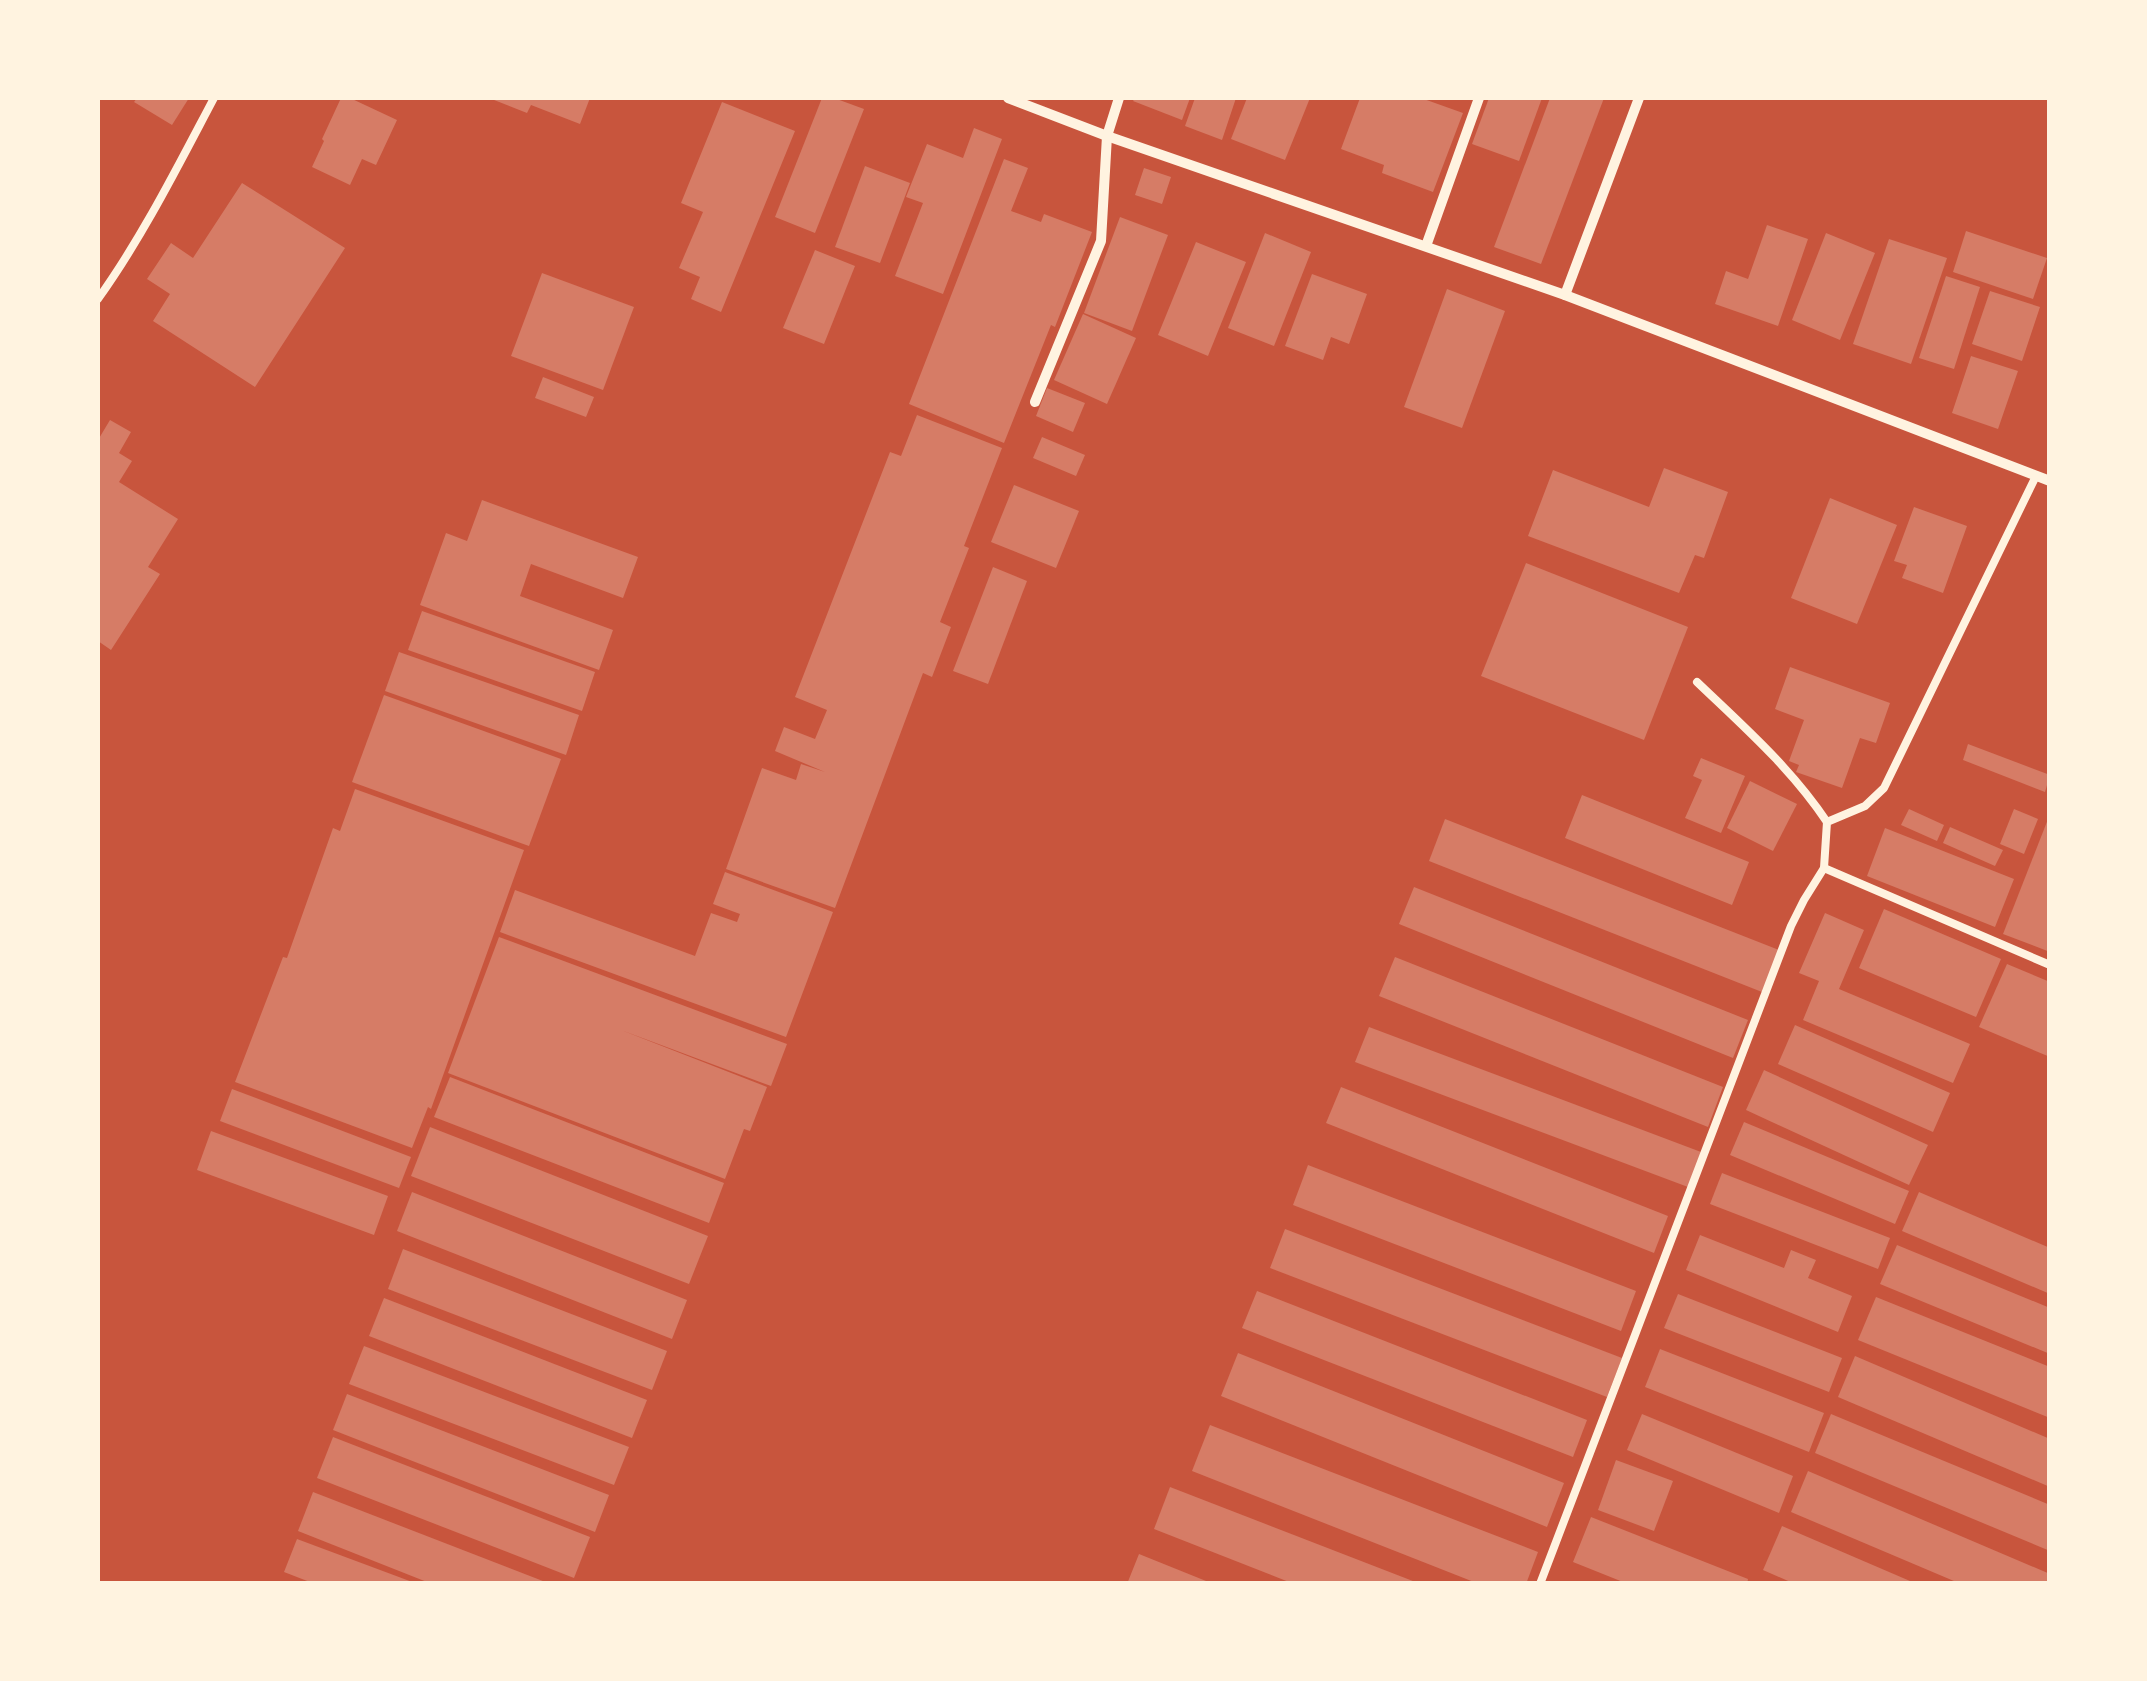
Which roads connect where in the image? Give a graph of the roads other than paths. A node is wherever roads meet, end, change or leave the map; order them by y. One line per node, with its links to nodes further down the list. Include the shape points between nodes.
1 (214, 98): 9 (lane)
2 (1008, 98): 6 (street)
3 (1119, 98): 6 (street)
4 (1479, 98): 7 (street)
5 (1638, 98): 8 (street)
6 (1107, 136): 7 (street); 10 (street, via 1101,241)
7 (1426, 246): 8 (street)
8 (1565, 294): 11 (street)
9 (98, 299)
10 (1035, 402)
11 (2036, 476): 12 (street); 14 (lane, via 1884,788 1865,806)
12 (2050, 481)
13 (1697, 682): 14 (lane, via 1784,766)
14 (1827, 822): 15 (lane)
15 (1824, 868): 16 (lane); 17 (lane, via 1791,926)
16 (2050, 965)
17 (1540, 1584)

